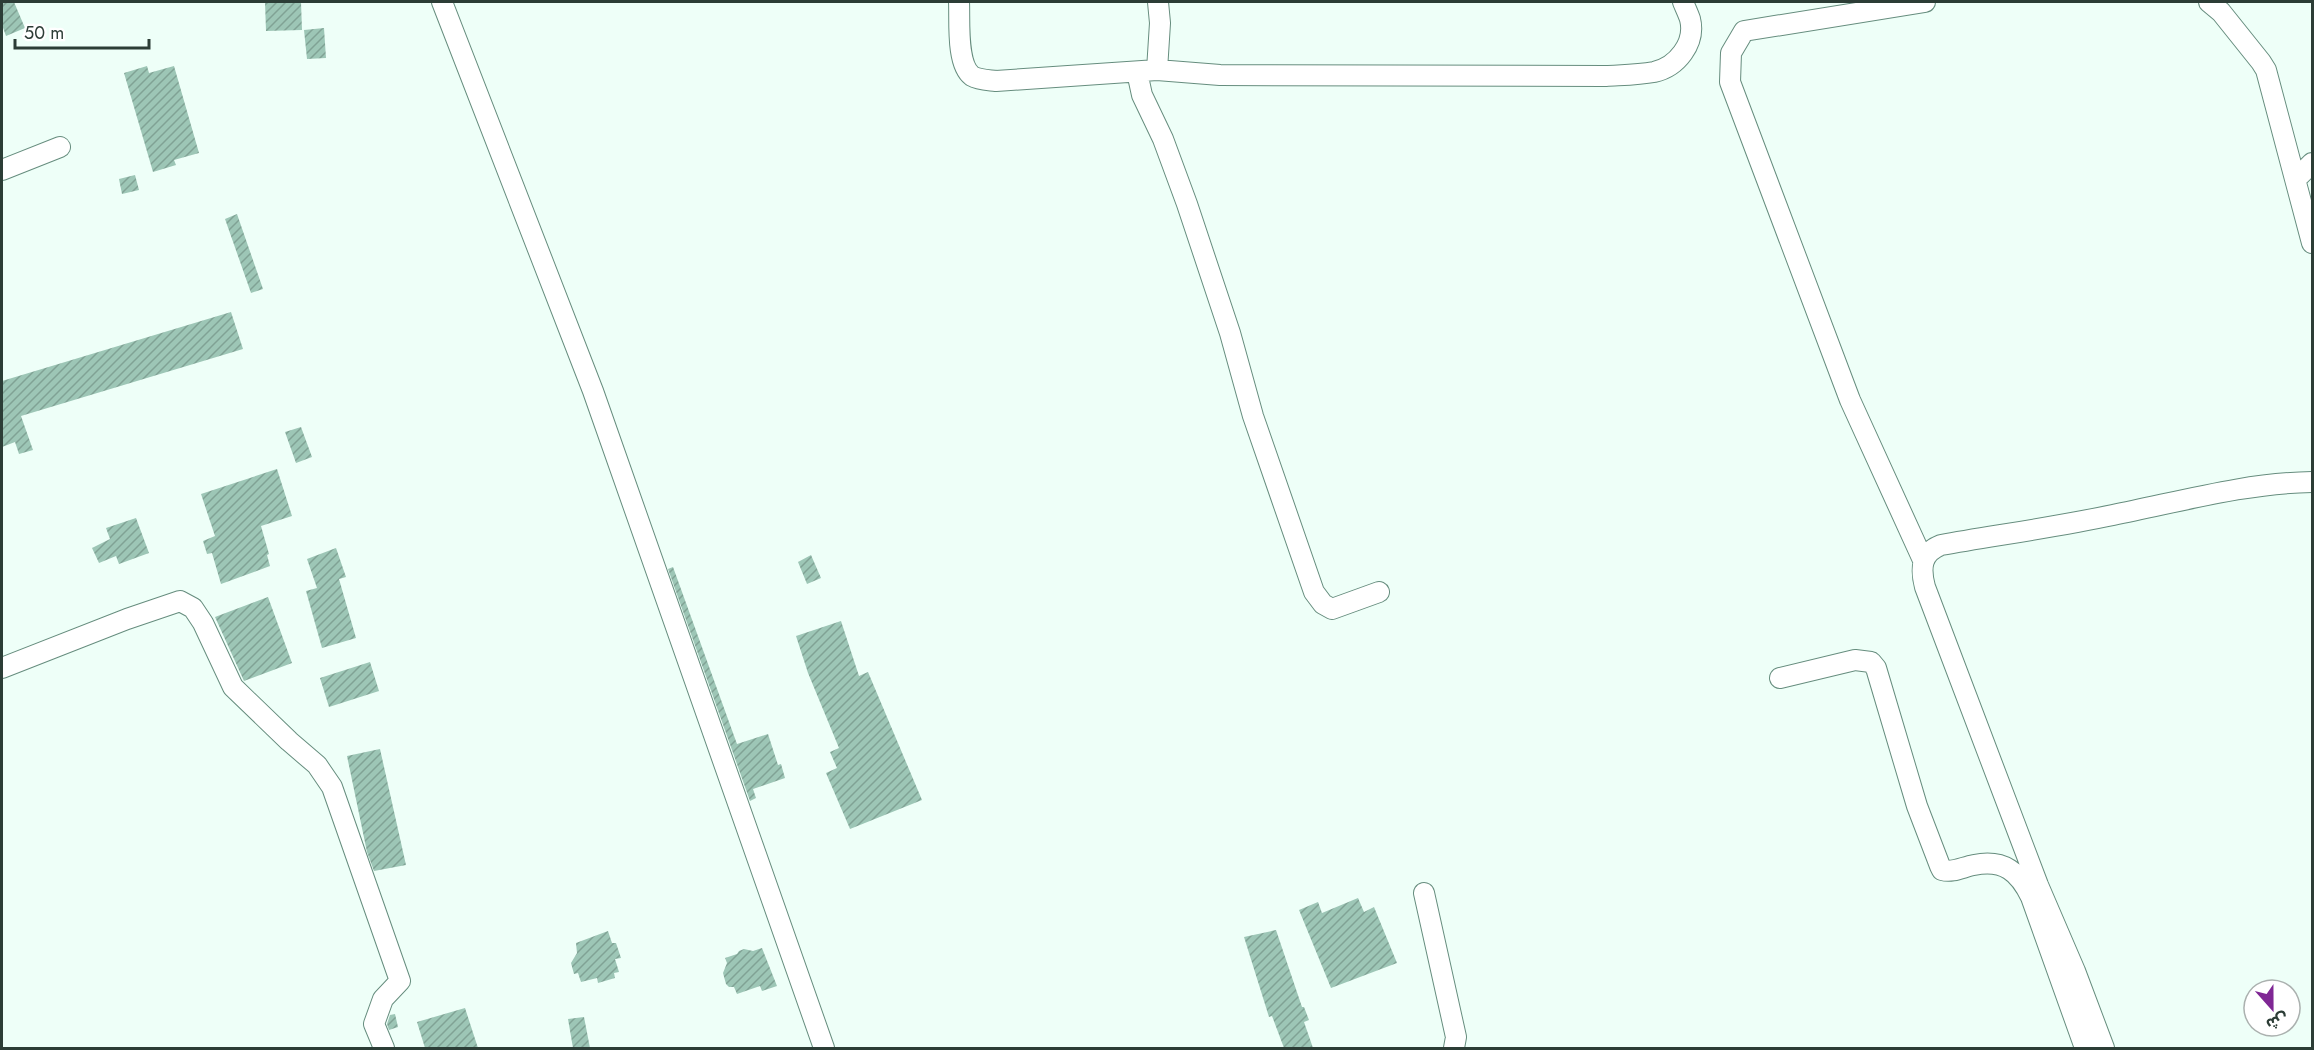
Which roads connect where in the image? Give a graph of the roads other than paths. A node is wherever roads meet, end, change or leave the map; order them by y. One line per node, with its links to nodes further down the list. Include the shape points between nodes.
1 (442, 2): 21 (street, via 593,391)
2 (959, 2): 8 (street, via 964,62 970,75 979,79)
3 (1158, 2): 7 (street)
4 (1683, 2): 7 (street, via 1691,36 1676,61 1655,72 1595,76 1220,75)
5 (1926, 2): 15 (street, via 1744,31 1731,53 1730,82 1850,400)
6 (2209, 2): 12 (street, via 2266,70)
7 (1157, 70): 8 (street)
8 (1137, 72): 16 (street, via 1142,95 1187,204 1253,416 1314,592 1332,609)
9 (60, 147): 11 (street)
10 (2313, 163): 12 (street)
11 (2, 170)
12 (2295, 179): 13 (street)
13 (2313, 243)
14 (2313, 482): 15 (street, via 2235,490 1941,545)
15 (1923, 560): 24 (street, via 1925,587)
16 (1379, 592)
17 (2, 668): 20 (street, via 180,601 193,608 233,687 317,765 332,787 400,981 383,999 374,1024)
18 (1780, 678): 23 (street, via 1855,660 1871,662 1942,870 1996,864 2019,876 2031,897)
19 (1424, 894): 22 (street, via 1456,1037)
20 (384, 1048)
21 (824, 1048)
22 (1454, 1048)
23 (2085, 1048)
24 (2104, 1048)

